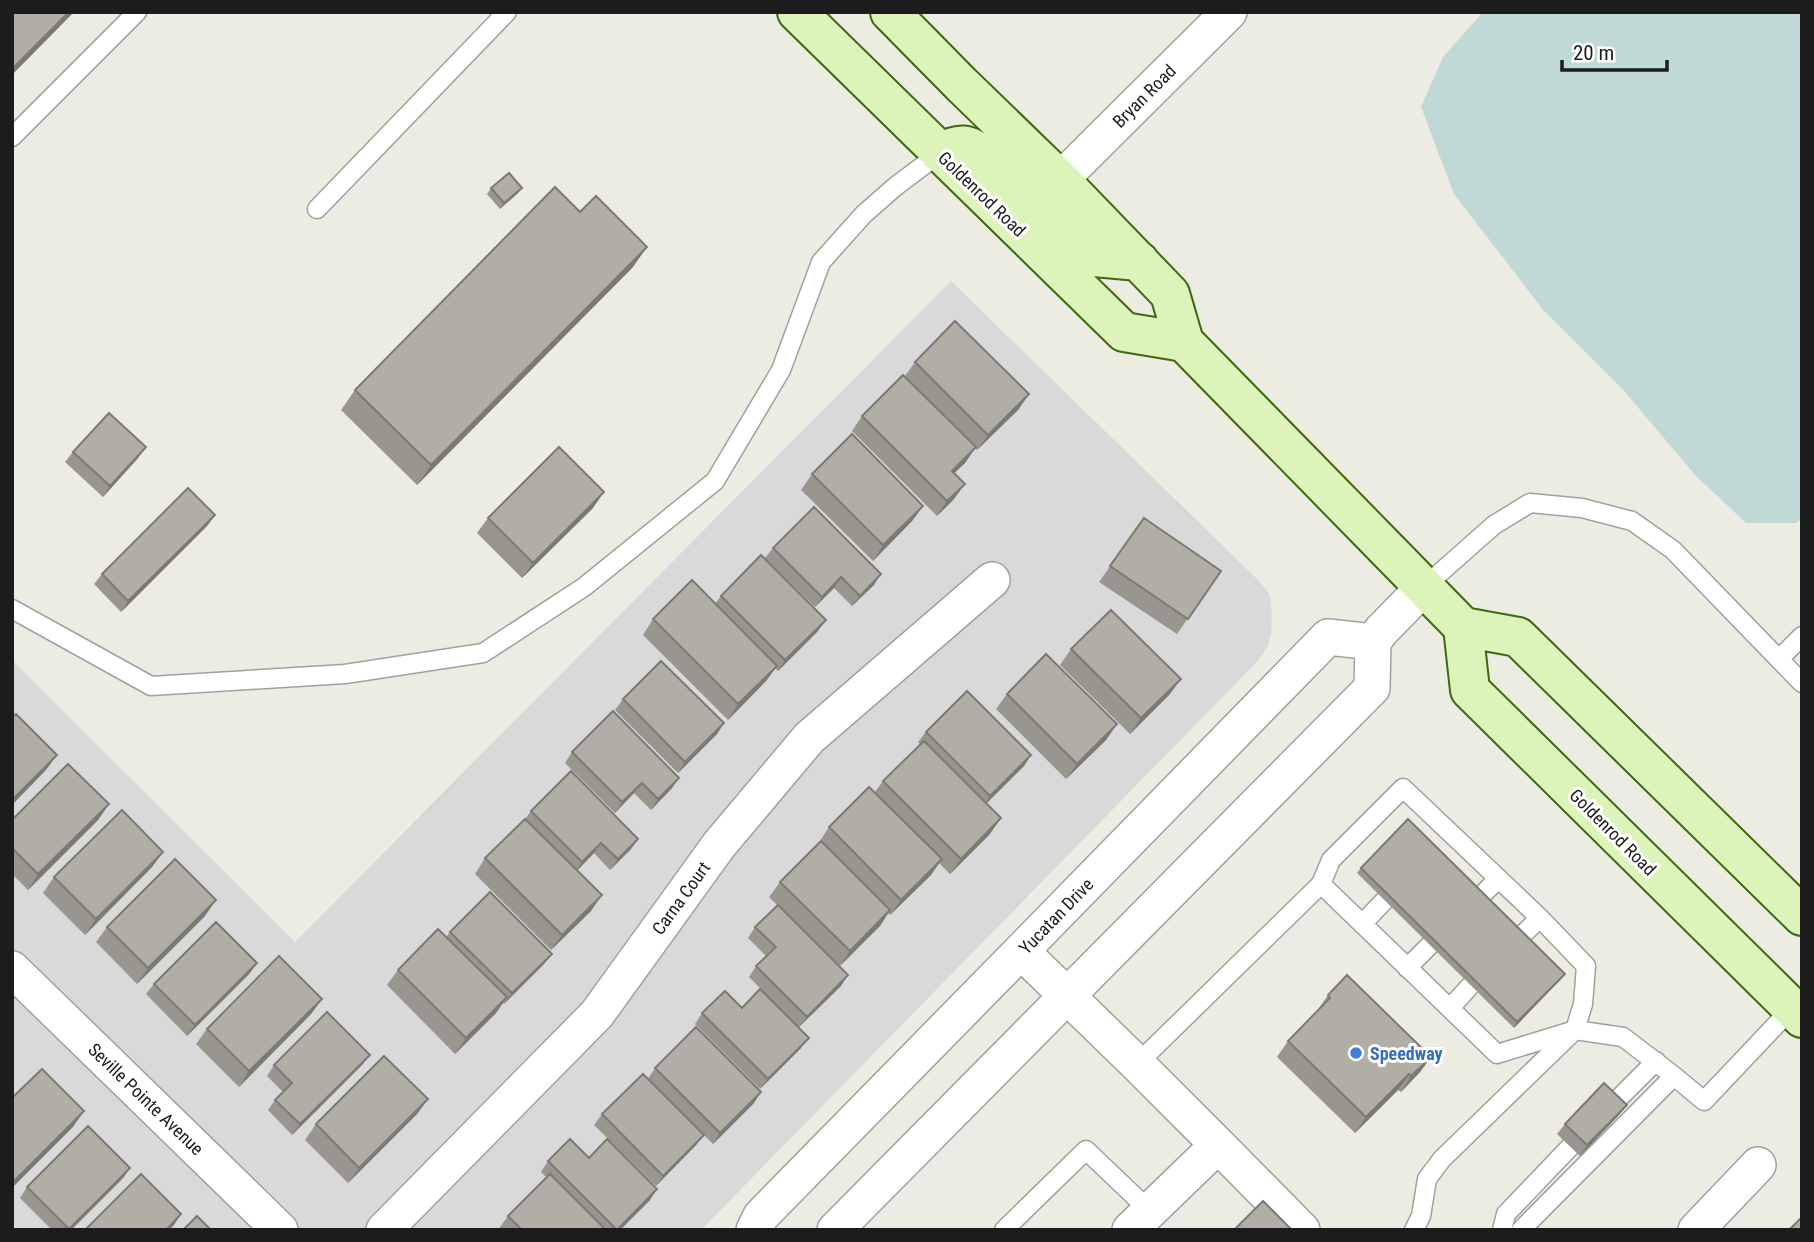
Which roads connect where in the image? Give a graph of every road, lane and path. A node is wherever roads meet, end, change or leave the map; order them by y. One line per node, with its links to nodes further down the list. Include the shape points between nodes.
1 (137, 12): 6 (lane)
2 (507, 12): 9 (lane)
3 (797, 12): 7 (main road, Goldenrod Road)
4 (890, 12): 8 (main road)
5 (1229, 12): 8 (street, Bryan Road)
6 (12, 137)
7 (940, 153): 10 (main road, via 956,145 969,146 985,156 1083,256); 11 (main road, Goldenrod Road, via 1124,332); 14 (lane, via 864,214 821,261 781,370 715,481 584,587 483,653 345,674 151,687)
8 (1060, 180): 10 (main road)
9 (317, 209)
10 (1139, 261): 11 (main road, via 1170,294)
11 (1184, 342): 13 (main road)
12 (992, 580): 47 (street, Carna Court, via 809,738 719,845 597,1014)
13 (1424, 587): 15 (main road); 17 (street); 18 (lane, via 1494,525 1530,503 1582,508 1632,521 1672,550)
14 (12, 609)
15 (1463, 627): 24 (main road, via 1518,637); 35 (main road, Goldenrod Road, via 1470,690)
16 (1802, 636): 18 (lane)
17 (1373, 642): 29 (street, Yucatan Drive, via 1328,637); 33 (street, via 1372,688)
18 (1779, 659): 19 (lane)
19 (1802, 683)
20 (1498, 879): 21 (lane, via 1446,839 1403,788 1331,860); 22 (lane); 25 (lane)
21 (1321, 884): 26 (lane); 38 (lane)
22 (1479, 898)
23 (1385, 900): 26 (lane)
24 (1802, 916)
25 (1540, 918): 27 (lane); 36 (lane, via 1586,966)
26 (1362, 923): 30 (lane)
27 (1519, 937)
28 (1430, 945): 30 (lane)
29 (1021, 951): 33 (street); 48 (street, Yucatan Drive, via 761,1216)
30 (1408, 968): 34 (lane)
31 (12, 969): 46 (street, Seville Pointe Avenue)
32 (1471, 985): 34 (lane)
33 (1067, 996): 38 (street); 49 (street)
34 (1450, 1008): 36 (lane, via 1497,1054)
35 (1797, 1013): 39 (lane, via 1704,1101)
36 (1575, 1030): 37 (lane, via 1623,1037); 45 (lane, via 1442,1159 1427,1179)
37 (1656, 1061): 39 (lane); 40 (lane)
38 (1137, 1064): 41 (street)
39 (1674, 1076): 53 (lane)
40 (1610, 1107)
41 (1218, 1145): 44 (street); 51 (street)
42 (1570, 1147): 52 (lane, via 1506,1214)
43 (1758, 1165): 54 (street)
44 (1140, 1220): 50 (lane, via 1086,1150)
45 (1417, 1223)
46 (280, 1230)
47 (384, 1230)
48 (754, 1230)
49 (835, 1230)
50 (1004, 1230)
51 (1303, 1230)
52 (1502, 1230)
53 (1521, 1230)
54 (1696, 1230)

